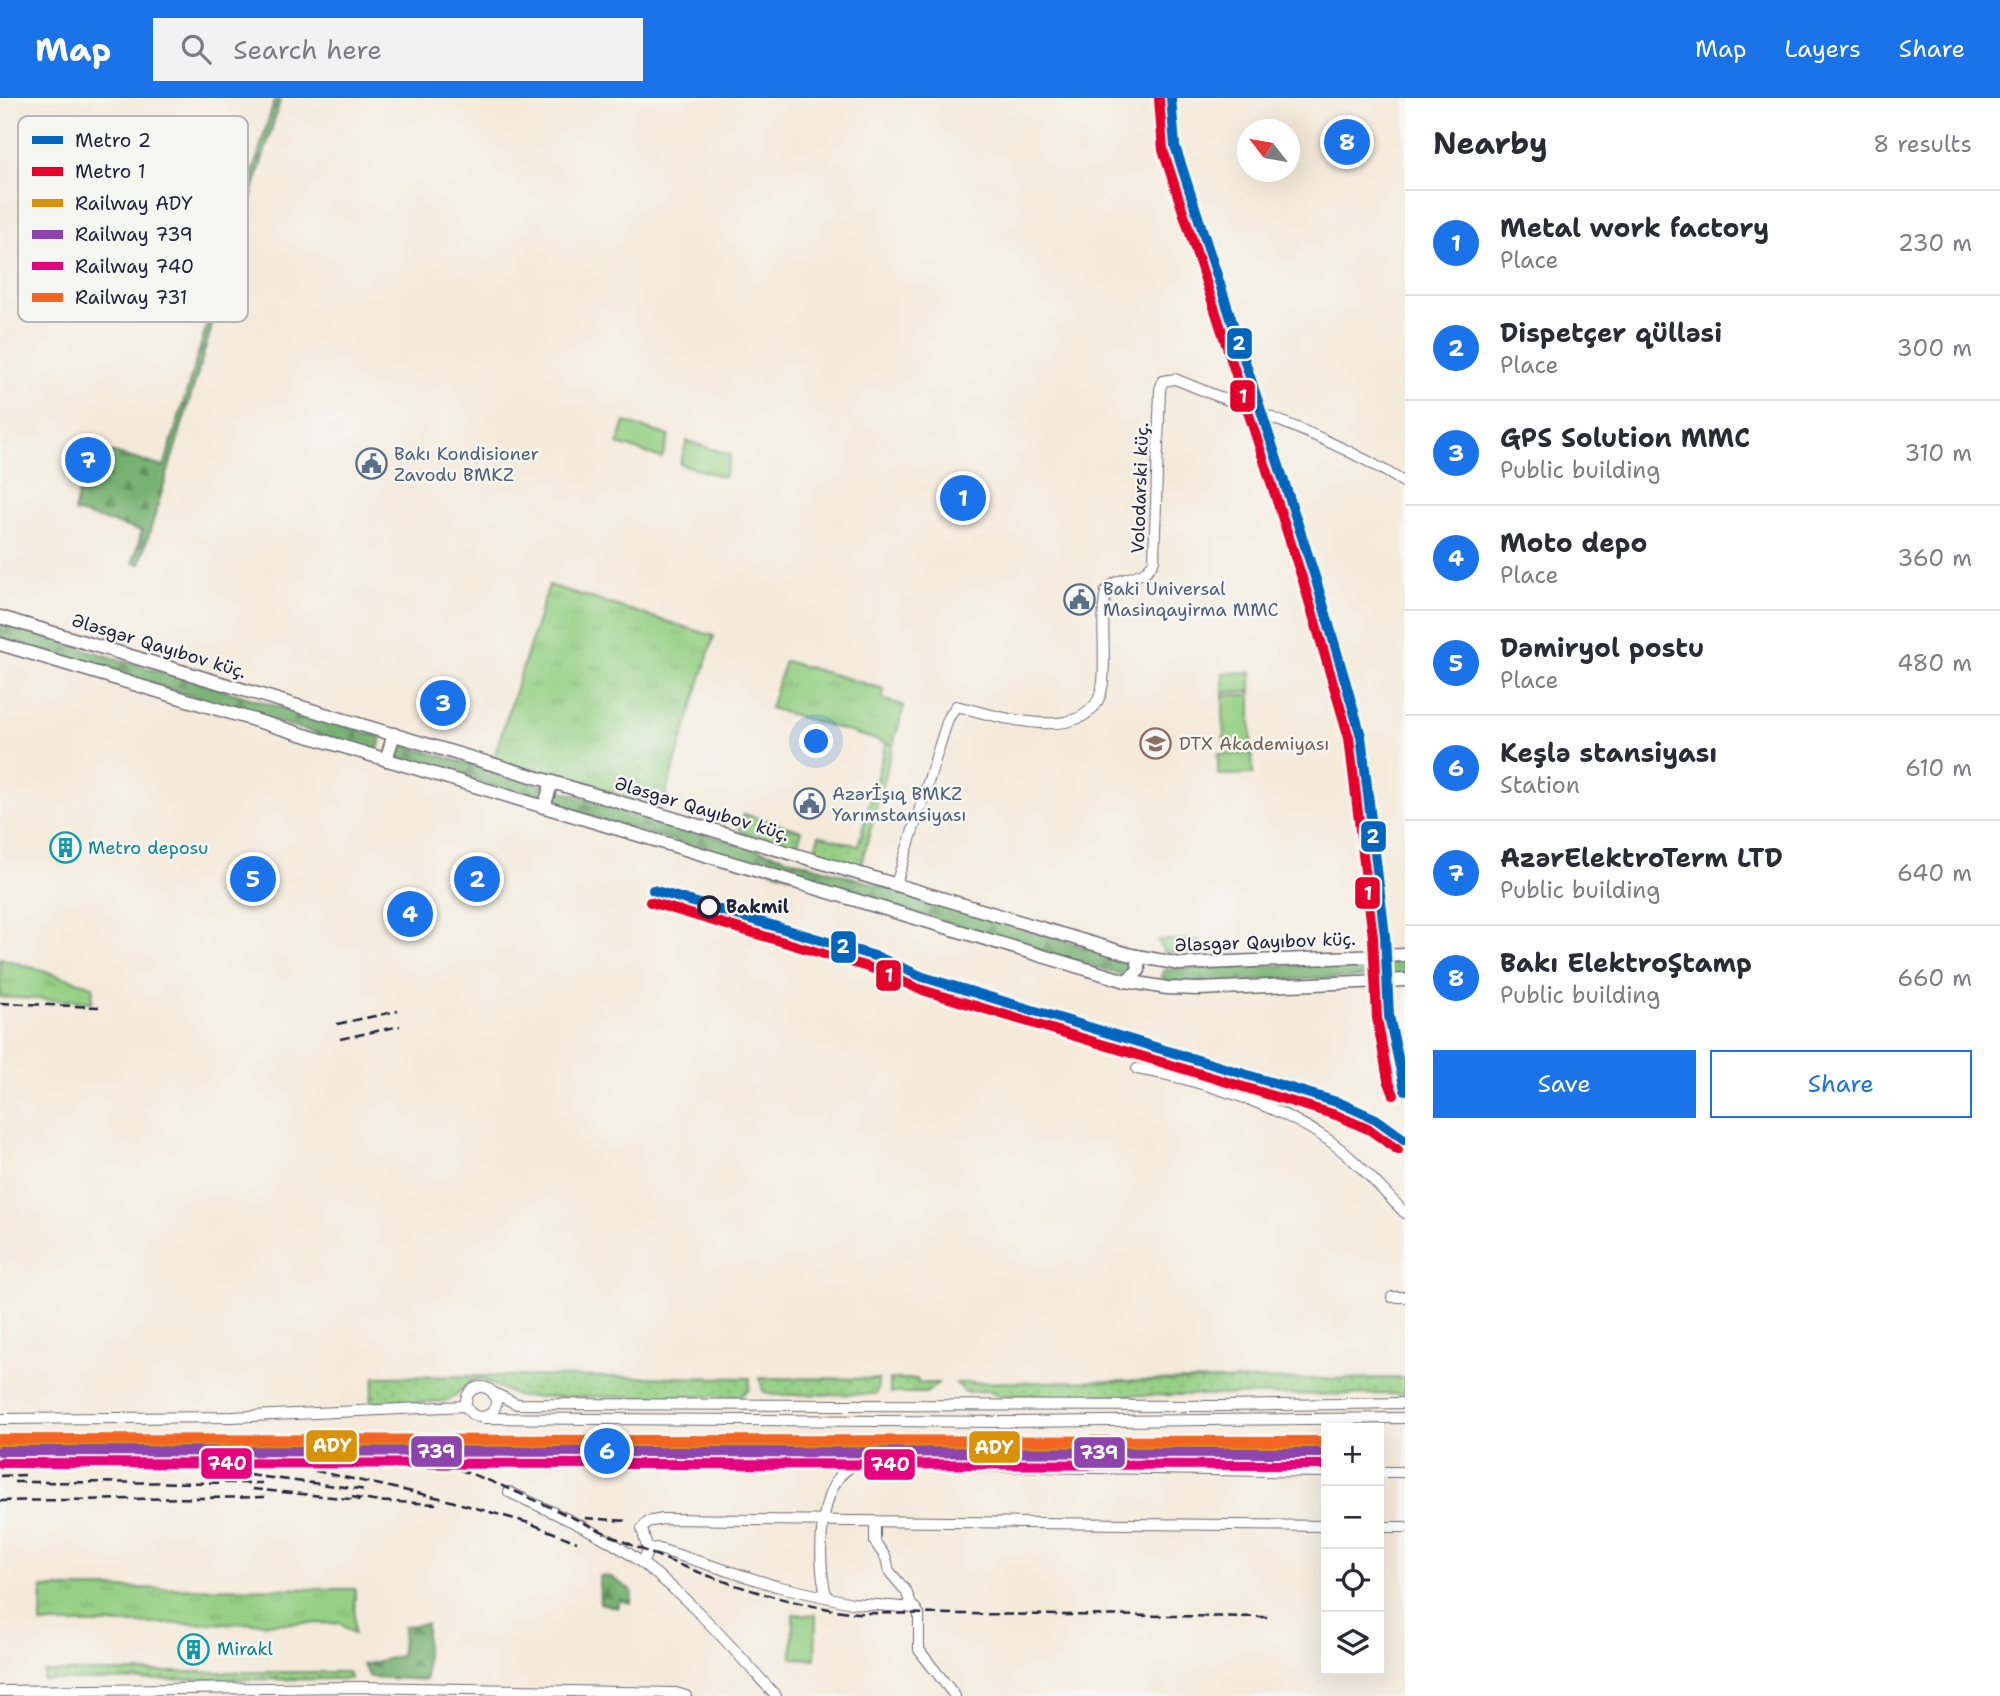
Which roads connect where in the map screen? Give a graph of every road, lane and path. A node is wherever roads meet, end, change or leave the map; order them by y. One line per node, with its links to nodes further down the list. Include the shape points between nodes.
1 (1405, 483): 8 (street, Volodarski küç., via 1278,422 1175,379 1163,381 1154,560 1140,575 1112,583 1106,591 1104,680 1096,705 1086,717 1071,722 1025,721 956,706)
2 (0, 617): 4 (main road, Ələsgər Qayıbov küç.)
3 (0, 644): 5 (main road)
4 (394, 734): 5 (main road); 6 (main road, Ələsgər Qayıbov küç.)
5 (386, 760): 7 (main road)
6 (552, 782): 7 (main road); 8 (main road, Ələsgər Qayıbov küç.)
7 (544, 807): 13 (main road)
8 (896, 884): 10 (main road, Ələsgər Qayıbov küç.)
9 (1405, 955): 11 (main road, Ələsgər Qayıbov küç.)
10 (1137, 956): 11 (main road, Ələsgər Qayıbov küç.); 13 (main road, via 1139,970)
11 (1167, 963): 14 (main road, via 1155,976)
12 (1405, 980): 14 (main road)
13 (1126, 981): 14 (main road)
14 (1167, 988)
15 (1137, 1069): 16 (street, via 1178,1076 1303,1125 1346,1155)
16 (1405, 1213)
17 (1392, 1297): 18 (street)
18 (1405, 1297)
19 (494, 1393): 20 (street, via 517,1404); 21 (street, via 485,1387 475,1388 467,1395); 22 (street, via 496,1407)
20 (1405, 1403)
21 (466, 1406): 22 (street, via 472,1415); 24 (street, via 232,1417)
22 (482, 1418): 23 (street, via 1011,1422)
23 (1405, 1418)
24 (0, 1419)
25 (1321, 1472): 29 (street, via 858,1464 843,1474)
26 (1384, 1472): 27 (street)
27 (1405, 1472)
28 (509, 1492): 35 (street)
29 (823, 1521): 30 (street); 34 (street, via 653,1520 642,1529); 36 (street, via 819,1557)
30 (875, 1521): 31 (street); 37 (street, via 876,1542)
31 (1321, 1526)
32 (1384, 1527): 33 (street)
33 (1405, 1527)
34 (648, 1551): 35 (street); 36 (street, via 656,1548 746,1578)
35 (642, 1563): 44 (street, via 676,1591)
36 (826, 1594): 37 (street, via 852,1603)
37 (912, 1607): 45 (street, via 919,1614 919,1650)
38 (361, 1691): 40 (street); 41 (street)
39 (0, 1692): 40 (street); 42 (street)
40 (162, 1693)
41 (571, 1694): 43 (street)
42 (86, 1696)
43 (685, 1696)
44 (776, 1696)
45 (955, 1696)

